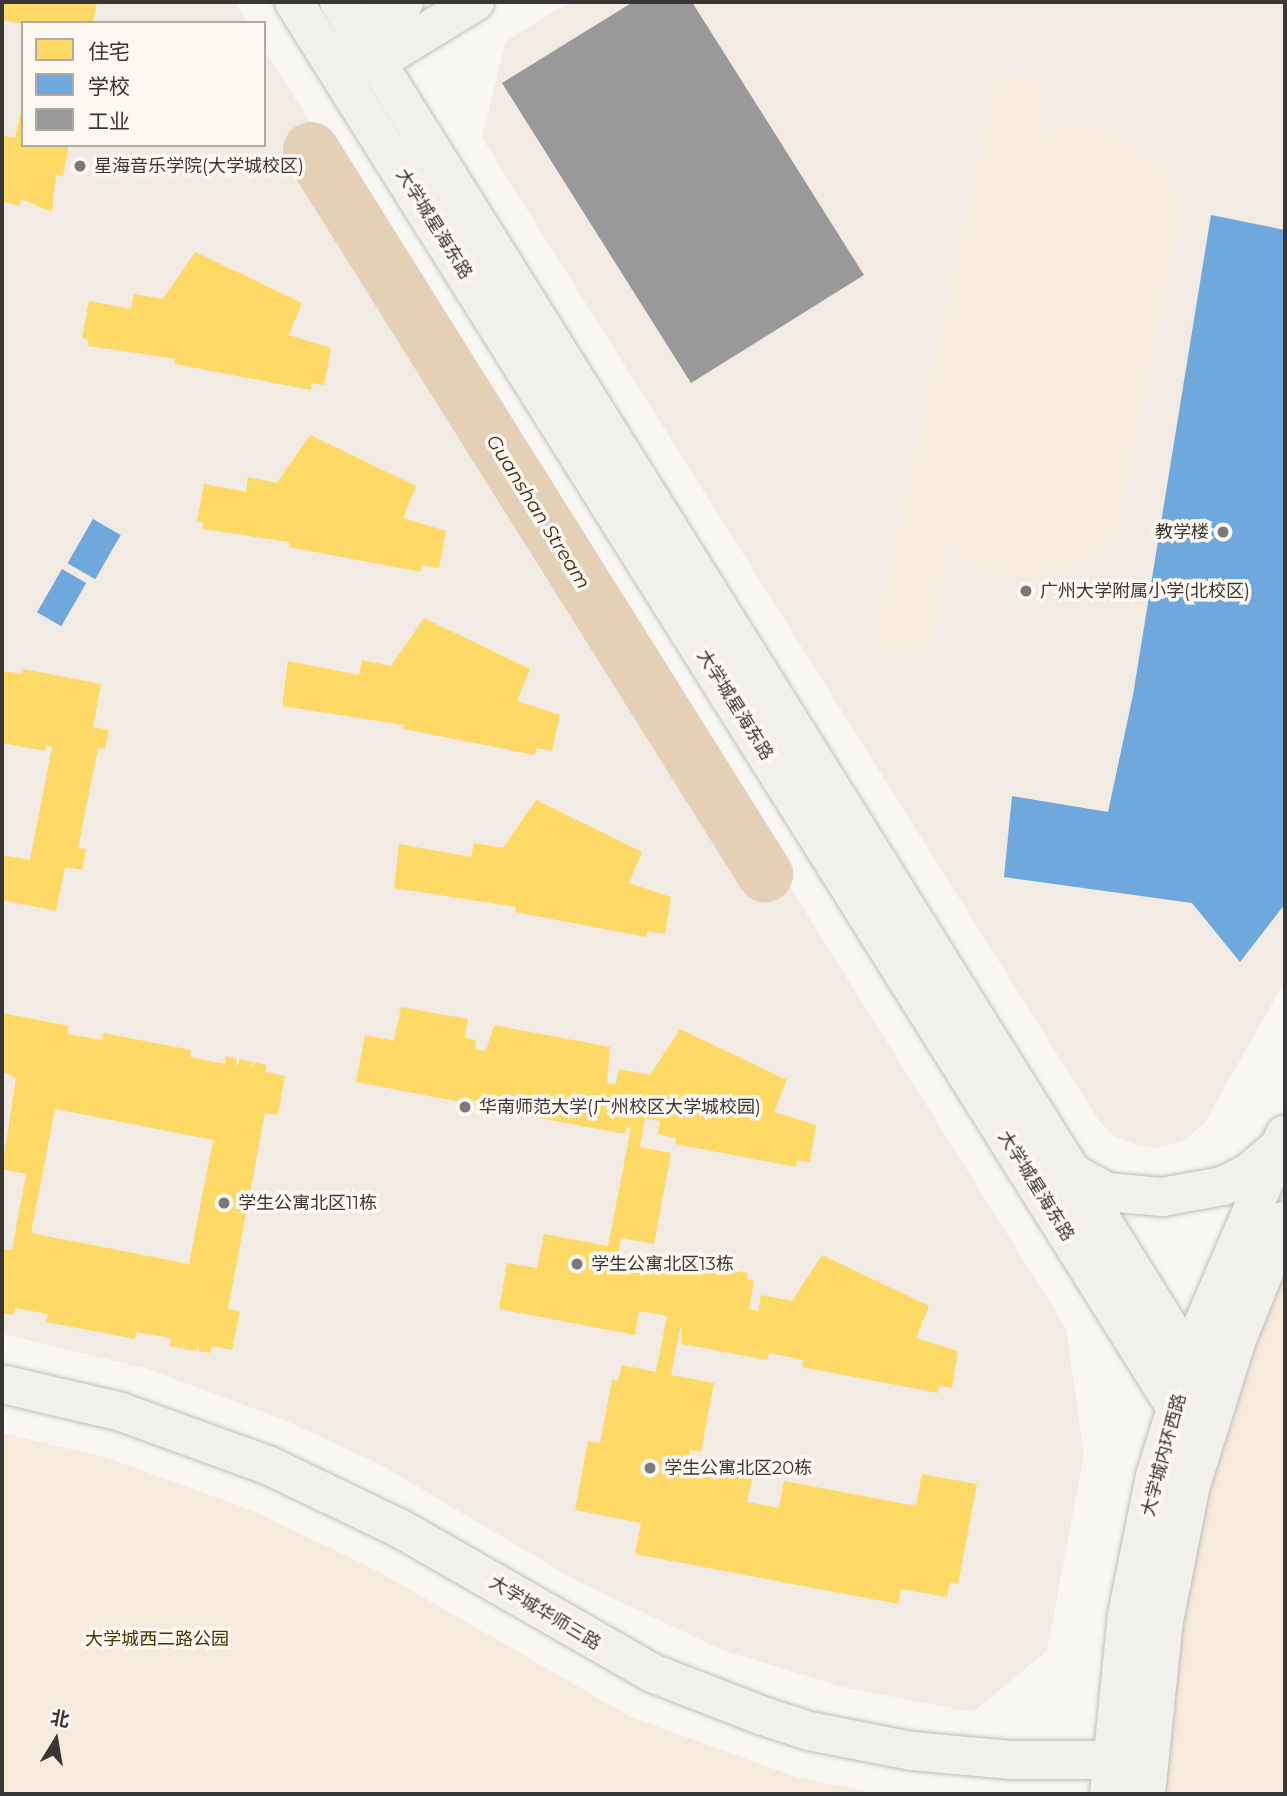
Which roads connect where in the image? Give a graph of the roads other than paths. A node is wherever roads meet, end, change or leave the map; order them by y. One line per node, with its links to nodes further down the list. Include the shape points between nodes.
1 (294, 2): 5 (main road, 大学城星海东路)
2 (404, 2): 4 (main road)
3 (475, 2): 4 (main road)
4 (357, 31): 5 (main road); 7 (main road)
5 (335, 67): 12 (main road, 大学城星海东路)
6 (1281, 1141): 7 (main road, via 1247,1174 1223,1186 1167,1197 1107,1192); 9 (main road, 大学城内环西路)
7 (1071, 1171): 9 (main road)
8 (1285, 1220): 11 (main road, 大学城内环西路)
9 (1190, 1362): 11 (main road); 12 (main road, 大学城内环西路)
10 (2, 1384): 13 (main road, 大学城华师三路, via 121,1412 270,1466 399,1528 652,1673 763,1716 809,1731 912,1751 1012,1760)
11 (1216, 1402): 14 (main road, 大学城内环西路, via 1191,1485 1164,1621)
12 (1175, 1408): 13 (main road, 大学城内环西路, via 1155,1476 1132,1588)
13 (1109, 1777)
14 (1146, 1794)

